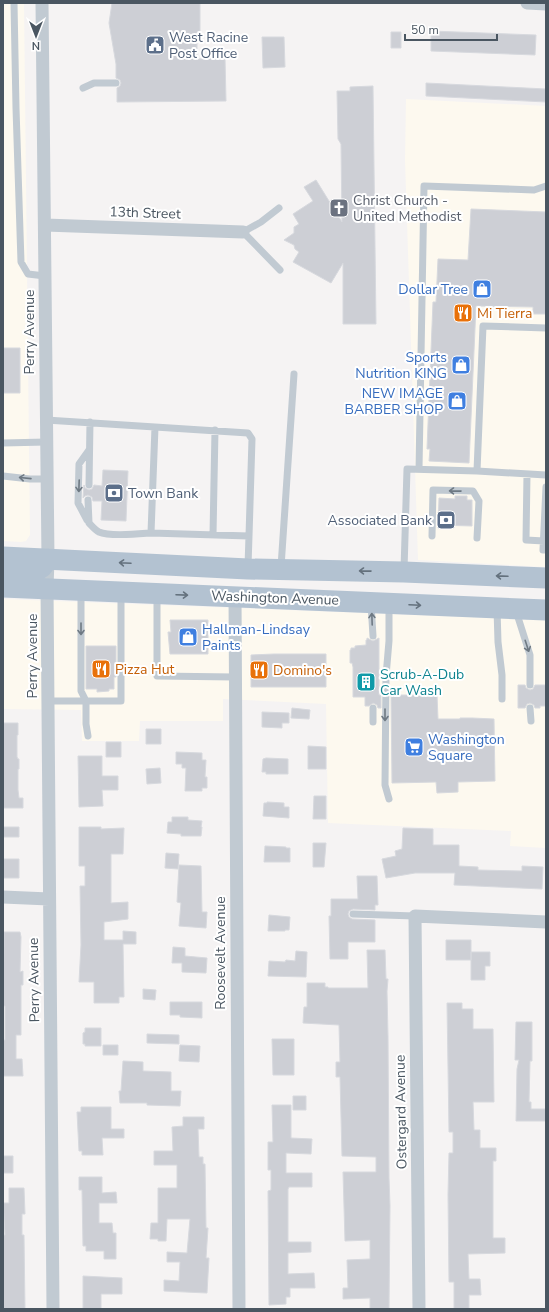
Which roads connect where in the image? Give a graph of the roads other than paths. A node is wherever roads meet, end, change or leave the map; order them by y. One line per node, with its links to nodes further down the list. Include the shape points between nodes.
1 (14, 3): 12 (lane, via 21,262 28,274)
2 (42, 3): 9 (street, Perry Avenue)
3 (527, 3): 4 (street)
4 (546, 4)
5 (116, 83): 6 (lane, via 94,83)
6 (83, 88)
7 (546, 186): 22 (lane, via 534,190 424,186)
8 (280, 208): 10 (lane)
9 (45, 225): 10 (street, 13th Street); 12 (street, Perry Avenue)
10 (243, 232): 11 (lane)
11 (280, 270)
12 (45, 276): 15 (street, Perry Avenue)
13 (546, 328): 23 (lane, via 483,326)
14 (294, 374): 43 (lane)
15 (46, 420): 16 (lane); 19 (street, Perry Avenue)
16 (90, 422): 17 (lane); 21 (lane)
17 (155, 427): 18 (lane); 32 (lane)
18 (215, 430): 33 (lane); 34 (lane, via 248,433 252,439)
19 (46, 442): 20 (lane); 27 (street, Perry Avenue)
20 (3, 443)
21 (90, 450): 28 (lane); 31 (lane, one-way to 31, via 79,464 78,503)
22 (419, 469): 23 (lane); 44 (lane, via 407,468)
23 (477, 471): 24 (lane)
24 (527, 474): 25 (lane); 37 (lane, via 526,540)
25 (546, 475)
26 (3, 476): 27 (lane, one-way to 26)
27 (46, 479): 40 (street, Perry Avenue)
28 (89, 485)
29 (546, 487): 37 (lane)
30 (88, 500): 31 (lane)
31 (89, 523): 32 (lane, via 98,532 110,534)
32 (151, 533): 33 (lane)
33 (213, 535): 34 (lane)
34 (249, 536): 42 (lane)
35 (432, 536): 36 (lane, one-way to 35, via 479,500 473,491 433,490)
36 (477, 538)
37 (544, 541): 38 (lane, via 543,550)
38 (546, 550)
39 (3, 557): 40 (main road, Washington Avenue)
40 (48, 559): 41 (main road, Washington Avenue, one-way to 40); 45 (main road, via 42,567 35,570); 48 (street, Perry Avenue)
41 (191, 566): 42 (main road, Washington Avenue); 48 (main road, via 133,579 61,576 53,579)
42 (248, 569): 43 (main road, Washington Avenue)
43 (280, 570): 44 (main road, Washington Avenue, one-way to 43)
44 (404, 572): 46 (main road, Washington Avenue, one-way to 44)
45 (3, 573)
46 (546, 578)
47 (3, 587): 48 (main road, Washington Avenue)
48 (47, 588): 49 (main road, Washington Avenue); 60 (street, Perry Avenue)
49 (81, 590): 50 (main road, Washington Avenue); 61 (lane, one-way to 61, via 82,692)
50 (121, 592): 51 (main road, Washington Avenue); 61 (lane, via 121,701)
51 (157, 594): 52 (main road, Washington Avenue, one-way to 52); 57 (lane, via 158,676)
52 (234, 596): 53 (main road, Washington Avenue); 57 (street, Roosevelt Avenue)
53 (380, 603): 54 (main road, Washington Avenue, one-way to 54); 56 (lane, one-way to 53); 67 (lane, one-way to 67, via 389,641 386,676 385,785)
54 (506, 609): 55 (main road, Washington Avenue); 58 (lane, one-way to 58, via 530,655); 59 (lane, via 498,642)
55 (546, 610)
56 (373, 636)
57 (234, 677): 74 (street, Roosevelt Avenue)
58 (530, 685)
59 (502, 699)
60 (48, 701): 61 (lane); 69 (street, Perry Avenue)
61 (86, 701): 66 (lane)
62 (373, 708): 65 (lane)
63 (530, 708): 64 (lane)
64 (531, 721)
65 (373, 722)
66 (88, 736)
67 (389, 799)
68 (3, 897): 69 (street)
69 (49, 899): 73 (street, Perry Avenue)
70 (353, 914): 71 (lane)
71 (415, 916): 72 (street); 75 (street, Ostergard Avenue)
72 (546, 922)
73 (53, 1309)
74 (239, 1309)
75 (419, 1309)

